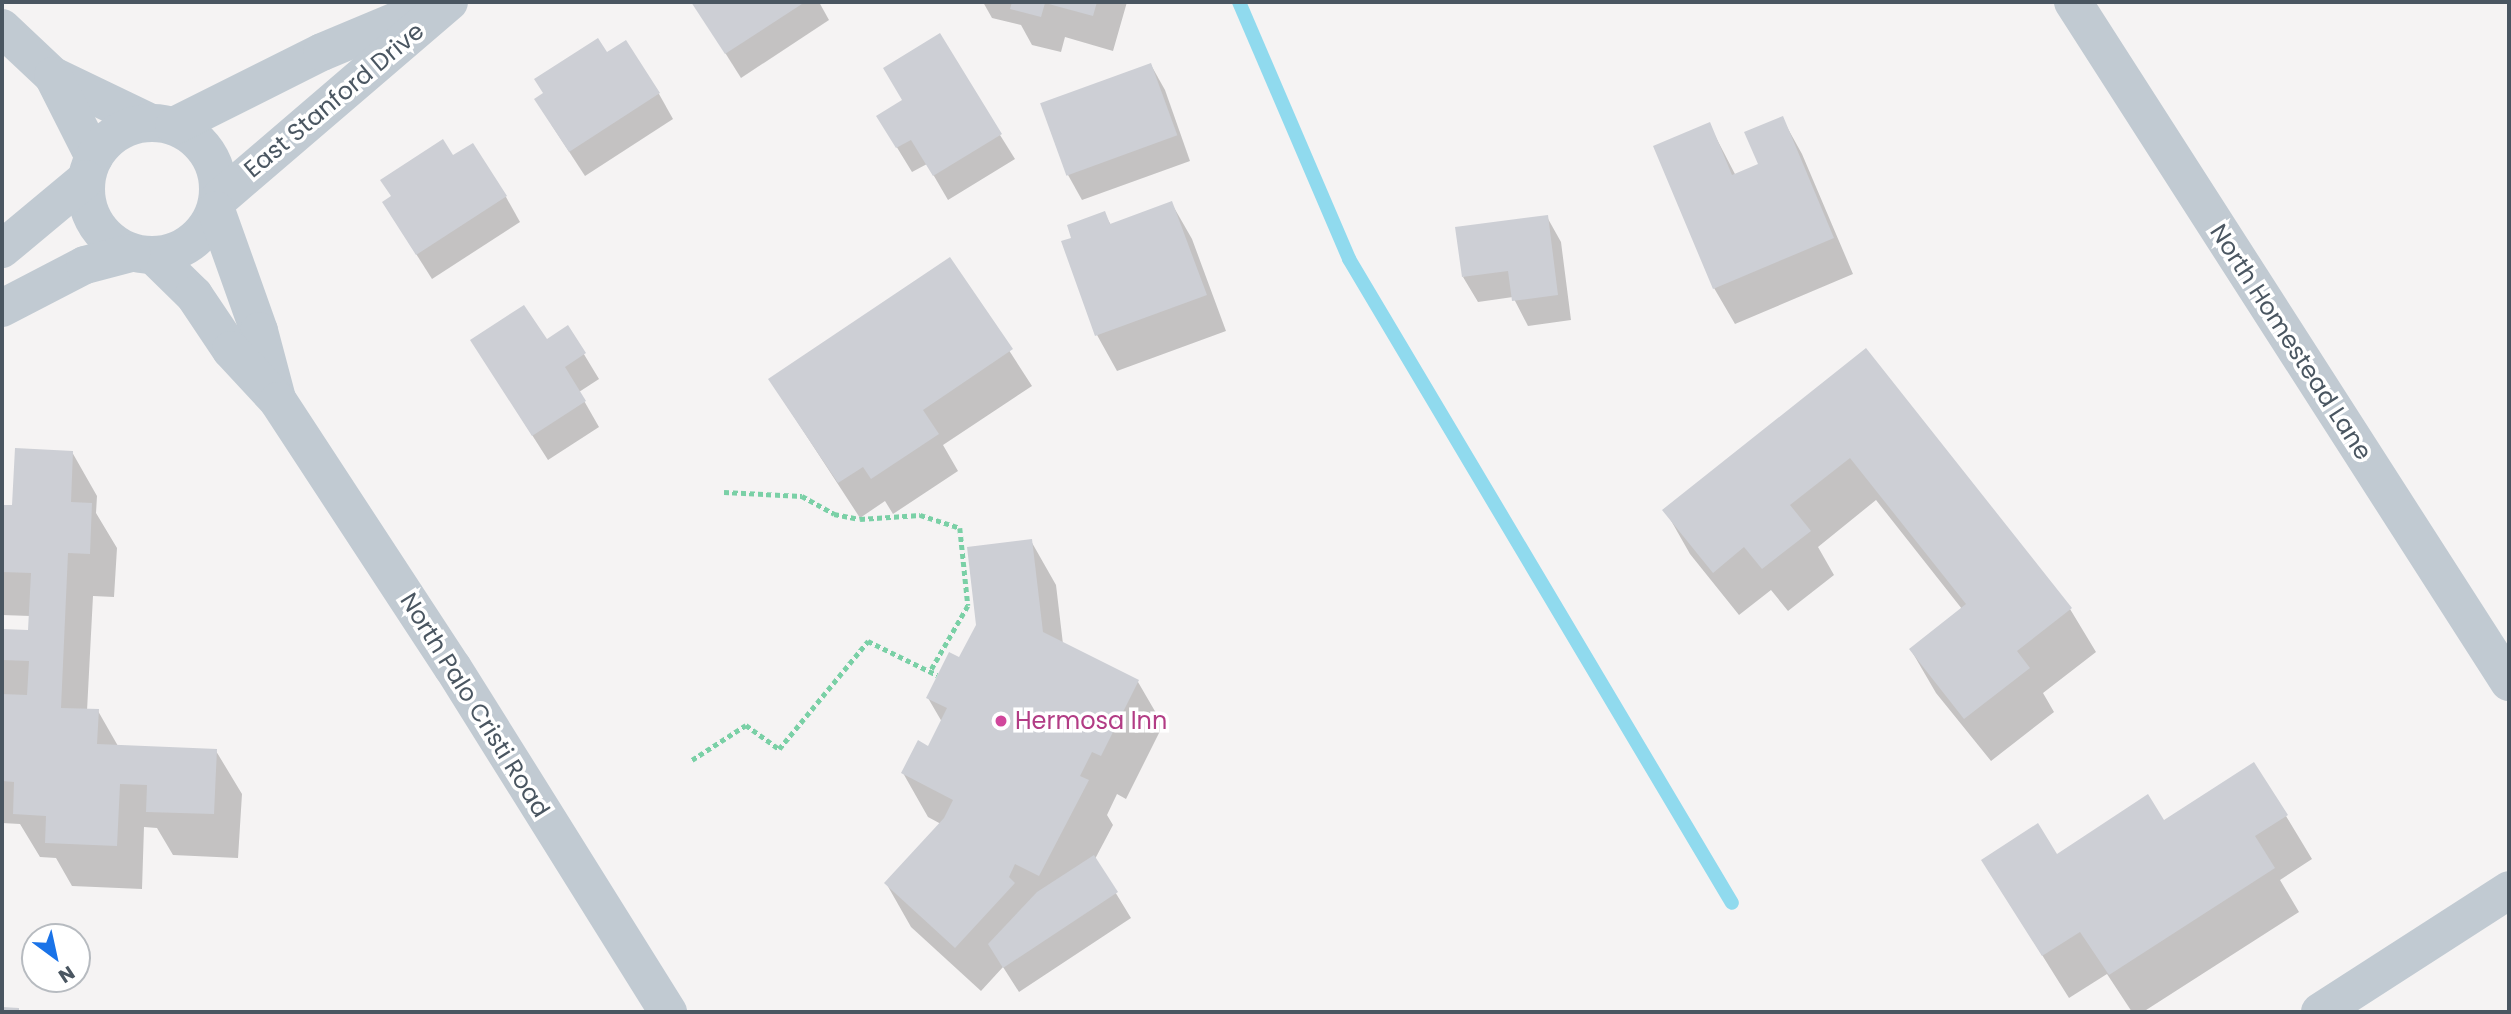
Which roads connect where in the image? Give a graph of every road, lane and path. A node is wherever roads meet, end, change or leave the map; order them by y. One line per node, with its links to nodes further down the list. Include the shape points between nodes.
1 (443, 2): 6 (street, East Stanford Drive)
2 (449, 2): 8 (street, East Stanford Drive)
3 (2073, 2): 16 (street, North Homestead Lane)
4 (2, 27): 5 (street)
5 (53, 76): 6 (street); 7 (street)
6 (163, 124): 7 (street, via 118,132); 8 (street, via 194,137 210,155 218,176)
7 (90, 168): 9 (street); 10 (street, via 86,198 101,232)
8 (217, 205): 10 (street, via 192,243); 12 (street, North Palo Cristi Road)
9 (2, 249)
10 (143, 254): 11 (street, via 85,265); 12 (street, North Palo Cristi Road, via 194,295 231,350)
11 (2, 308)
12 (278, 401): 19 (street, North Palo Cristi Road, via 453,668)
13 (724, 492): 14 (path, via 802,496 834,514 860,519 920,515 960,528 968,606)
14 (930, 672): 15 (path); 17 (path, via 868,641 779,749 746,725)
15 (937, 675)
16 (2509, 682)
17 (692, 760)
18 (2509, 890): 20 (street)
19 (668, 1012)
20 (2320, 1012)

